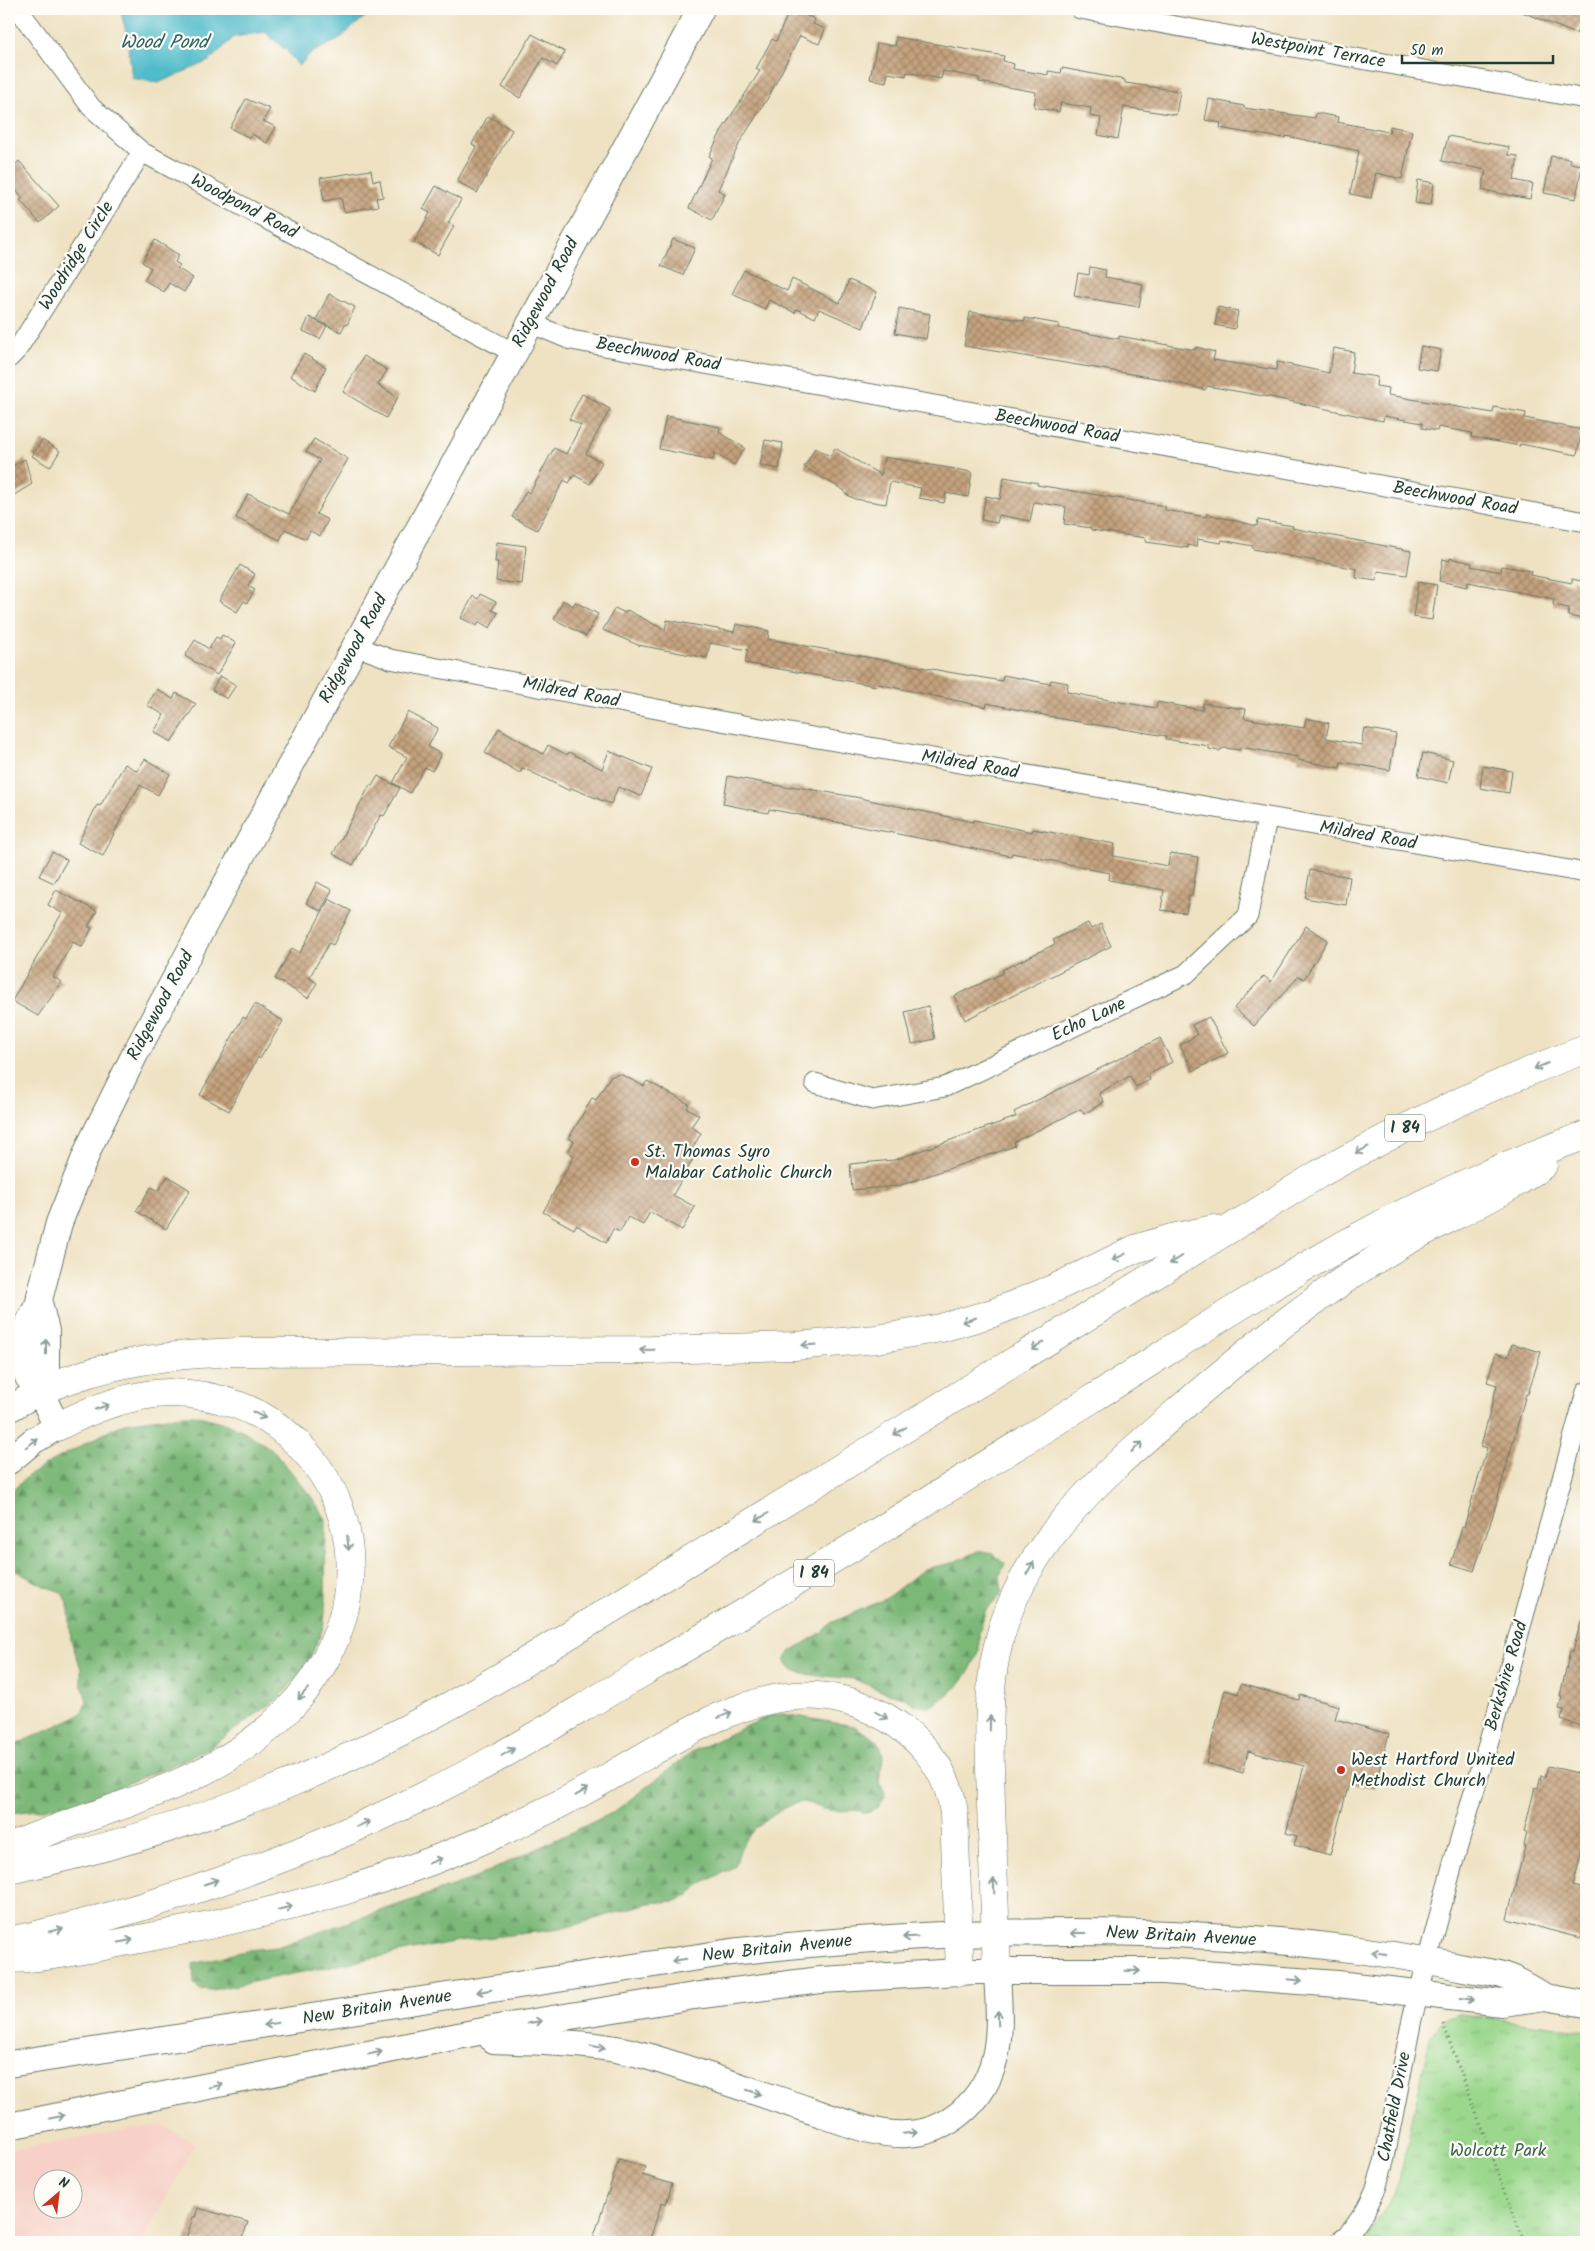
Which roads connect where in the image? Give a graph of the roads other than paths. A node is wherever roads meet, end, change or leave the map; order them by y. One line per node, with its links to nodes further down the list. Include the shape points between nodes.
1 (18, 9): 5 (street, Woodpond Road, via 92,107)
2 (701, 9): 6 (main road, Ridgewood Road)
3 (1080, 9): 4 (street, Westpoint Terrace)
4 (1586, 99)
5 (142, 152): 7 (street, Woodpond Road); 8 (street, Woodridge Circle)
6 (530, 323): 7 (main road, Ridgewood Road); 9 (street, Beechwood Road, via 571,340)
7 (514, 353): 10 (main road, Ridgewood Road)
8 (9, 358)
9 (1586, 522)
10 (356, 646): 11 (street, Mildred Road, via 390,659); 17 (main road, Ridgewood Road, via 108,1108 66,1203 48,1259 39,1303 24,1330 24,1366 28,1377)
11 (1267, 818): 12 (street, Mildred Road); 14 (street, Echo Lane, via 1248,916 1186,974 945,1087 872,1100)
12 (1586, 874)
13 (1586, 1049): 16 (highway, I 84, one-way to 16, via 1435,1112 1347,1158)
14 (815, 1083)
15 (1582, 1137): 24 (highway, one-way to 15, via 990,1745 994,1668 1001,1635 1016,1594 1054,1531 1096,1484 1175,1413 1310,1302 1412,1237 1518,1182); 26 (highway, I 84, one-way to 15, via 119,1913 268,1863 343,1833 449,1783 809,1576 1321,1257 1439,1197)
16 (1233, 1225): 17 (highway, one-way to 17, via 1135,1249 1055,1288 992,1313 941,1328 877,1339 795,1346 642,1350 186,1354 125,1362); 23 (highway, I 84, one-way to 23, via 515,1668 402,1733 299,1781 211,1814 102,1848)
17 (40, 1391): 19 (main road); 20 (main road, Ridgewood Road)
18 (1586, 1392): 28 (street, Berkshire Road)
19 (9, 1409)
20 (57, 1427): 21 (main road, one-way to 20); 22 (highway, one-way to 22, via 110,1405 168,1393 218,1399 266,1418 305,1452 335,1495 348,1542 347,1596 340,1630 320,1672 288,1711 251,1742 170,1786)
21 (9, 1461)
22 (9, 1847)
23 (9, 1870)
24 (996, 1934): 25 (main road, New Britain Avenue); 28 (main road, New Britain Avenue, one-way to 24, via 1332,1946 1222,1937 1114,1933); 29 (highway)
25 (959, 1935): 27 (highway, one-way to 25, via 48,1956 212,1924 325,1898 380,1881 533,1817 726,1714 765,1701 809,1695 842,1699 876,1712 914,1739 937,1764 949,1788 954,1813); 30 (highway); 35 (main road, New Britain Avenue, one-way to 35, via 731,1952)
26 (9, 1941)
27 (9, 1959)
28 (1427, 1961): 31 (street, Chatfield Drive); 32 (main road, New Britain Avenue, via 1506,1976)
29 (997, 1971): 30 (main road, New Britain Avenue); 31 (main road, New Britain Avenue, one-way to 31, via 1189,1972); 34 (main road, one-way to 29, via 572,2044 634,2053 858,2126 894,2134 914,2133 936,2128 958,2115 986,2083 998,2043)
30 (960, 1972): 34 (main road, New Britain Avenue, one-way to 30, via 752,1988 821,1980)
31 (1419, 1993): 32 (main road, New Britain Avenue, one-way to 32, via 1502,2004); 37 (street, Chatfield Drive, via 1375,2191 1366,2209)
32 (1545, 1997): 33 (main road, New Britain Avenue)
33 (1586, 2004)
34 (445, 2038): 36 (main road, New Britain Avenue, one-way to 34)
35 (13, 2063)
36 (9, 2126)
37 (1340, 2242)

